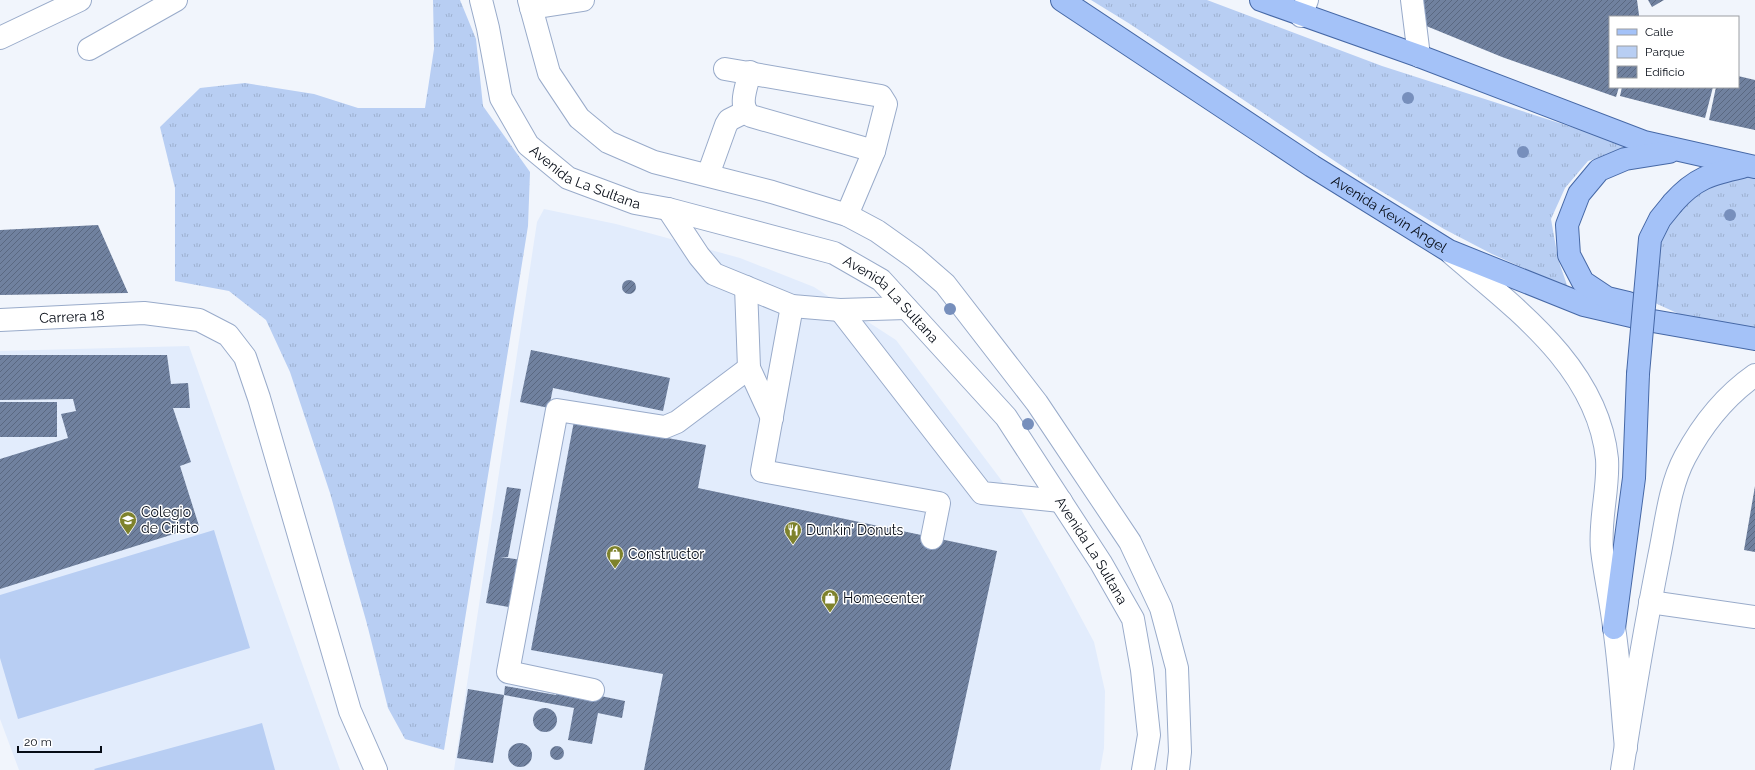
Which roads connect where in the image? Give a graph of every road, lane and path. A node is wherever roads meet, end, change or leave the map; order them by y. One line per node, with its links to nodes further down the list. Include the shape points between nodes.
1 (80, 0): 10 (street)
2 (176, 0): 11 (street)
3 (481, 0): 20 (street, Avenida La Sultana, via 501,98 528,145 568,178 635,203)
4 (583, 0): 8 (street)
5 (1062, 0): 22 (main road, Avenida Kevin Ángel, via 1312,166)
6 (1261, 0): 9 (main road)
7 (1412, 0): 12 (street)
8 (530, 4): 19 (street, via 549,73 579,118 608,142 654,162)
9 (1304, 8): 12 (main road)
10 (0, 38)
11 (89, 48)
12 (1419, 56): 16 (main road, via 1644,142)
13 (725, 69): 14 (street)
14 (750, 72): 15 (street, via 743,106); 17 (street, via 881,96 886,104)
15 (745, 112): 17 (street); 19 (street, via 729,120 726,125)
16 (1678, 150): 18 (main road); 28 (main road, via 1625,159 1599,170 1579,194 1567,225 1569,255 1583,282 1607,298 1634,304)
17 (874, 151): 21 (street)
18 (1751, 166): 37 (main road, bridge, via 1712,174 1690,186 1660,220 1650,239 1638,374 1634,478)
19 (708, 175): 21 (street)
20 (668, 209): 23 (street, via 698,256 714,274); 25 (street, Avenida La Sultana, via 834,253 881,280)
21 (847, 215): 42 (street, via 877,231 915,258 945,284 1036,403 1130,542 1161,608 1177,668 1180,752)
22 (1449, 251): 28 (main road, Avenida Kevin Ángel, via 1584,305); 37 (street, via 1540,330 1563,357 1600,424 1607,460 1602,548)
23 (746, 287): 24 (street); 30 (street)
24 (792, 306): 26 (street); 32 (street)
25 (906, 308): 26 (street); 33 (street, Avenida La Sultana, via 1006,417)
26 (840, 310): 33 (street, via 982,493)
27 (0, 320): 40 (street, Carrera 18, via 144,313 199,320 228,335 245,357 259,398 350,711)
28 (1690, 328): 29 (main road, Avenida Kevin Ángel)
29 (1755, 339)
30 (749, 368): 32 (street); 38 (street, via 678,422 664,427 557,410 508,672)
31 (1755, 375): 35 (street, via 1718,407 1684,459 1672,493)
32 (772, 418): 34 (street, via 762,471 939,503)
33 (1061, 501): 41 (street, Avenida La Sultana, via 1133,619 1149,735)
34 (932, 538)
35 (1650, 602): 36 (street); 39 (street)
36 (1755, 617)
37 (1614, 628): 39 (street)
38 (593, 690)
39 (1626, 748): 43 (street)
40 (376, 770)
41 (1143, 770)
42 (1178, 770)
43 (1622, 770)

